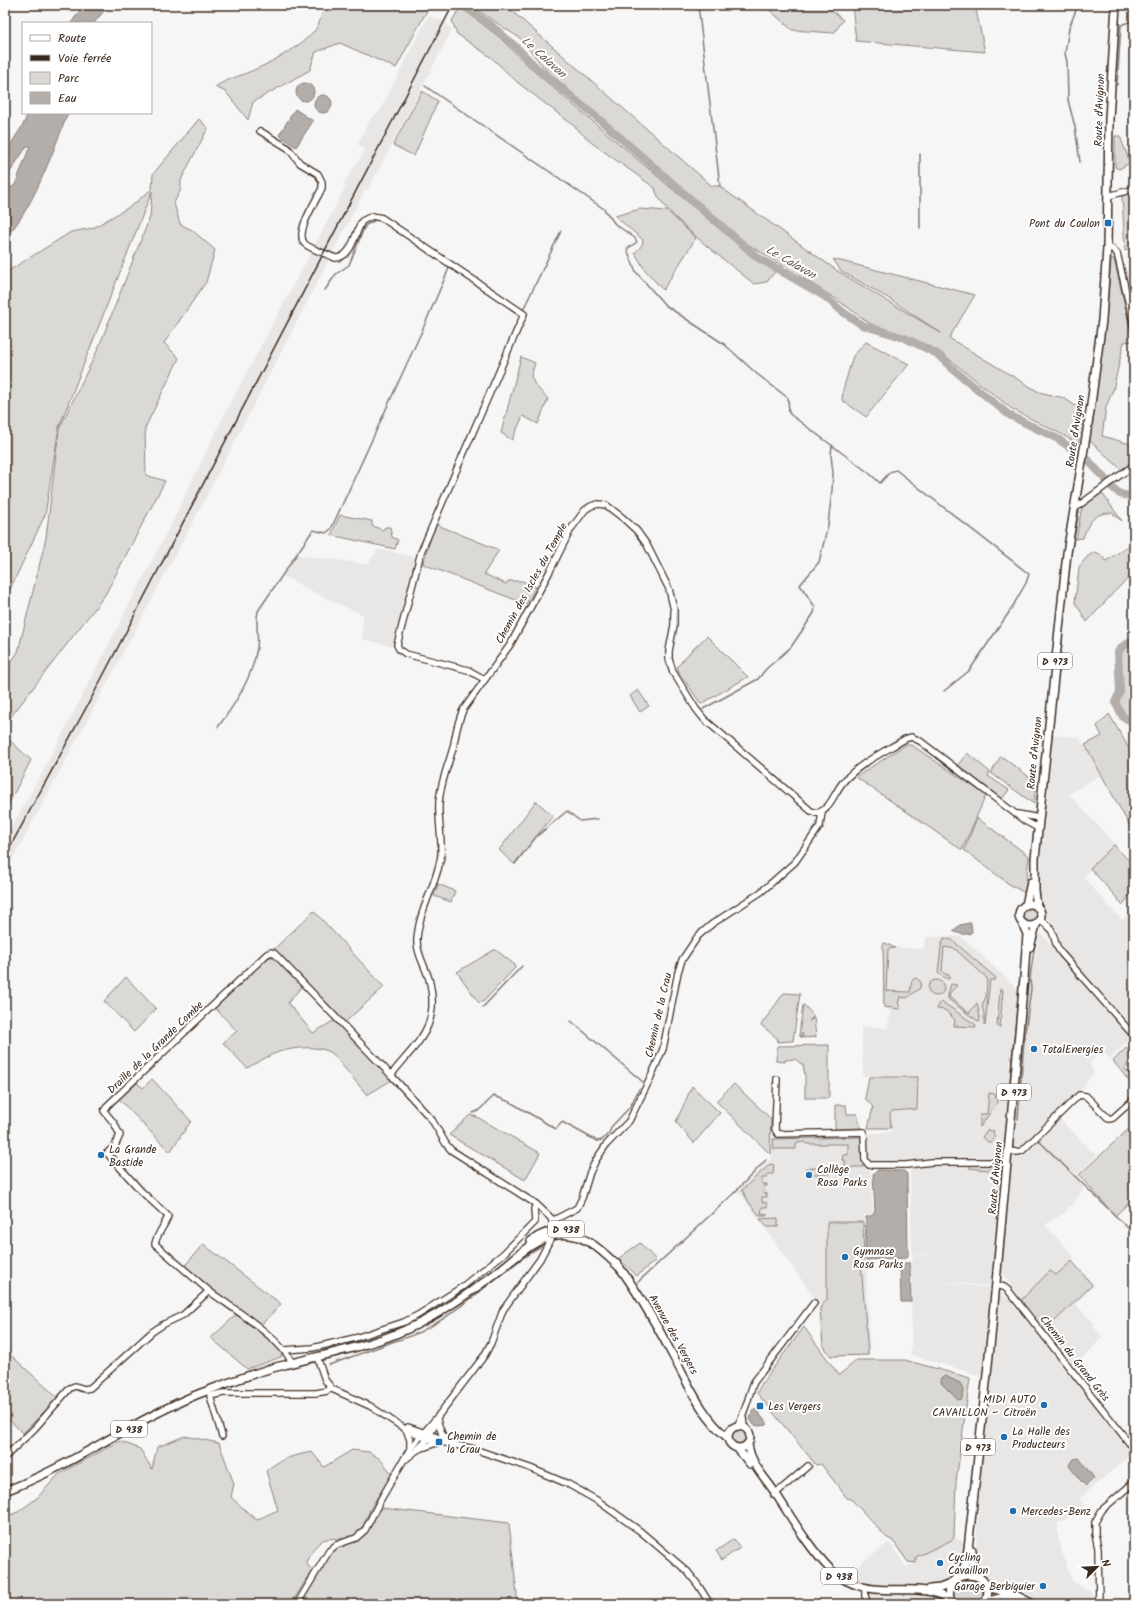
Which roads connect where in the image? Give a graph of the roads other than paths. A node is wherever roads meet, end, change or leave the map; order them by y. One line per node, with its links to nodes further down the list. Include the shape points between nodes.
1 (1116, 5): 4 (main road, Route d'Avignon, via 1110,98)
2 (260, 131): 9 (street, via 288,148 300,163 318,174 322,182 322,188 302,229 302,240 307,245 340,258 347,254 362,221 372,216 382,218 524,314 421,552 397,645 406,654 468,670)
3 (1134, 189): 4 (street)
4 (1108, 196): 5 (main road, Route d'Avignon)
5 (1107, 248): 6 (street, via 1114,249 1118,256); 8 (main road, Route d'Avignon / D 973, via 1101,327)
6 (1134, 326)
7 (1132, 467): 8 (street)
8 (1074, 509): 12 (main road, Route d'Avignon / D 973, via 1062,597)
9 (484, 679): 10 (street, Chemin des Iscles du Temple, via 519,630 571,529 585,510 598,504 606,505 637,531 665,581 674,610 669,651 673,672 696,709 704,719 802,804 816,813); 21 (street, Chemin des Iscles du Temple, via 457,722 439,801 441,855 418,928 417,941 432,996 429,1022 425,1033)
10 (822, 812): 11 (street, via 848,776 911,737 920,741); 27 (street, Chemin de la Crau, via 820,826 795,862 761,892 698,936 682,960 662,1049 650,1079 629,1121 606,1145 596,1160 577,1208)
11 (1015, 813): 12 (street); 13 (street)
12 (1039, 818): 13 (main road, Route d'Avignon / D 973)
13 (1038, 828): 14 (main road, Route d'Avignon / D 973)
14 (1035, 859): 15 (main road, Route d'Avignon / D 973); 16 (main road, Route d'Avignon / D 973)
15 (1026, 905): 16 (main road); 18 (main road, via 1021,908 1019,914)
16 (1037, 907): 17 (main road, via 1041,913)
17 (1038, 922): 18 (main road, via 1029,927); 19 (main road, Route d'Avignon / D 973); 20 (street, via 1048,925 1053,931 1061,953)
18 (1024, 925): 19 (main road, Route d'Avignon / D 973, via 1027,934)
19 (1024, 978): 24 (main road, Route d'Avignon / D 973)
20 (1134, 1036)
21 (391, 1075): 26 (street, via 432,1120 451,1150); 32 (street, Draille de la Grande Combe, via 274,953 270,952 108,1105 104,1111 120,1135 115,1146 107,1153 141,1191 168,1216 155,1244)
22 (776, 1079): 25 (street, via 775,1129 778,1134 864,1132 865,1160 869,1165)
23 (1134, 1099): 24 (street, via 1109,1119 1086,1096 1079,1095 1022,1151)
24 (1008, 1152): 25 (main road, Route d'Avignon / D 973)
25 (1007, 1162): 30 (main road, Route d'Avignon / D 973)
26 (536, 1204): 27 (street); 34 (street, via 535,1222 515,1244 462,1287 425,1312 404,1322 355,1338 312,1348)
27 (552, 1221): 28 (street)
28 (553, 1233): 29 (main road, D 938, via 586,1240); 29 (main road, D 938, via 562,1229 576,1231 589,1237 603,1248); 31 (main road, D 938); 31 (main road, D 938, via 541,1235 525,1246); 39 (street, via 540,1259 503,1310 484,1356)
29 (619, 1267): 38 (main road, Avenue des Vergers / D 938, via 642,1299)
30 (996, 1285): 53 (street, Chemin du Grand Grès, via 1004,1286 1008,1290); 61 (main road, Route d'Avignon / D 973)
31 (476, 1287): 35 (main road, D 938, via 442,1311 400,1333 361,1347)
32 (209, 1291): 34 (street); 55 (street, via 183,1315 152,1332 90,1388 70,1388)
33 (814, 1303): 41 (street, via 754,1382)
34 (286, 1350): 36 (street)
35 (317, 1357): 36 (main road, D 938); 37 (street, via 322,1374)
36 (292, 1363): 59 (main road, D 938, via 256,1373 194,1396)
37 (330, 1386): 40 (street); 44 (street, via 327,1391 316,1393 223,1393 210,1396)
38 (707, 1414): 41 (main road, Avenue des Vergers / D 938, via 721,1425); 46 (main road, Avenue des Vergers / D 938)
39 (438, 1418): 43 (street); 45 (street); 47 (street, via 442,1434)
40 (396, 1422): 42 (street); 43 (street)
41 (738, 1427): 46 (main road, via 729,1432); 50 (main road, D 938, via 748,1431)
42 (405, 1429): 43 (street); 51 (street, via 410,1440)
43 (422, 1434): 45 (street); 51 (street)
44 (222, 1436)
45 (429, 1437): 47 (street); 48 (street); 54 (street)
46 (727, 1437): 52 (main road, D 938, via 729,1443)
47 (448, 1441): 49 (street)
48 (439, 1442): 49 (street); 54 (street)
49 (455, 1445): 72 (street, via 530,1468 584,1493 633,1525 663,1550 693,1578)
50 (748, 1445): 52 (main road); 60 (main road, D 938, via 750,1457)
51 (410, 1449): 56 (street)
52 (738, 1449): 60 (main road, D 938)
53 (1134, 1449)
54 (417, 1450): 56 (street)
55 (5, 1458)
56 (405, 1460): 71 (street, via 365,1530 356,1538 336,1545 329,1551)
57 (808, 1466): 60 (street)
58 (1134, 1482): 75 (street, via 1102,1510 1095,1522 1098,1548)
59 (5, 1491)
60 (775, 1494): 66 (main road, D 938, via 810,1546 832,1570 849,1582)
61 (972, 1515): 62 (main road, D 973, via 967,1558); 63 (main road, D 973, via 973,1565)
62 (961, 1576): 63 (main road, via 973,1575); 64 (main road, D 938)
63 (980, 1578): 65 (main road)
64 (953, 1583): 67 (main road, D 938, via 940,1588); 69 (main road, D 938, via 950,1590)
65 (985, 1584): 68 (main road); 70 (main road, via 988,1595)
66 (865, 1587): 67 (main road, D 938); 73 (street)
67 (921, 1590): 69 (main road, D 938, via 940,1593)
68 (1026, 1601): 70 (main road, via 1004,1597); 74 (main road)
69 (952, 1603)
70 (985, 1603)
71 (297, 1604)
72 (710, 1604)
73 (868, 1604)
74 (1033, 1604)
75 (1098, 1604)

